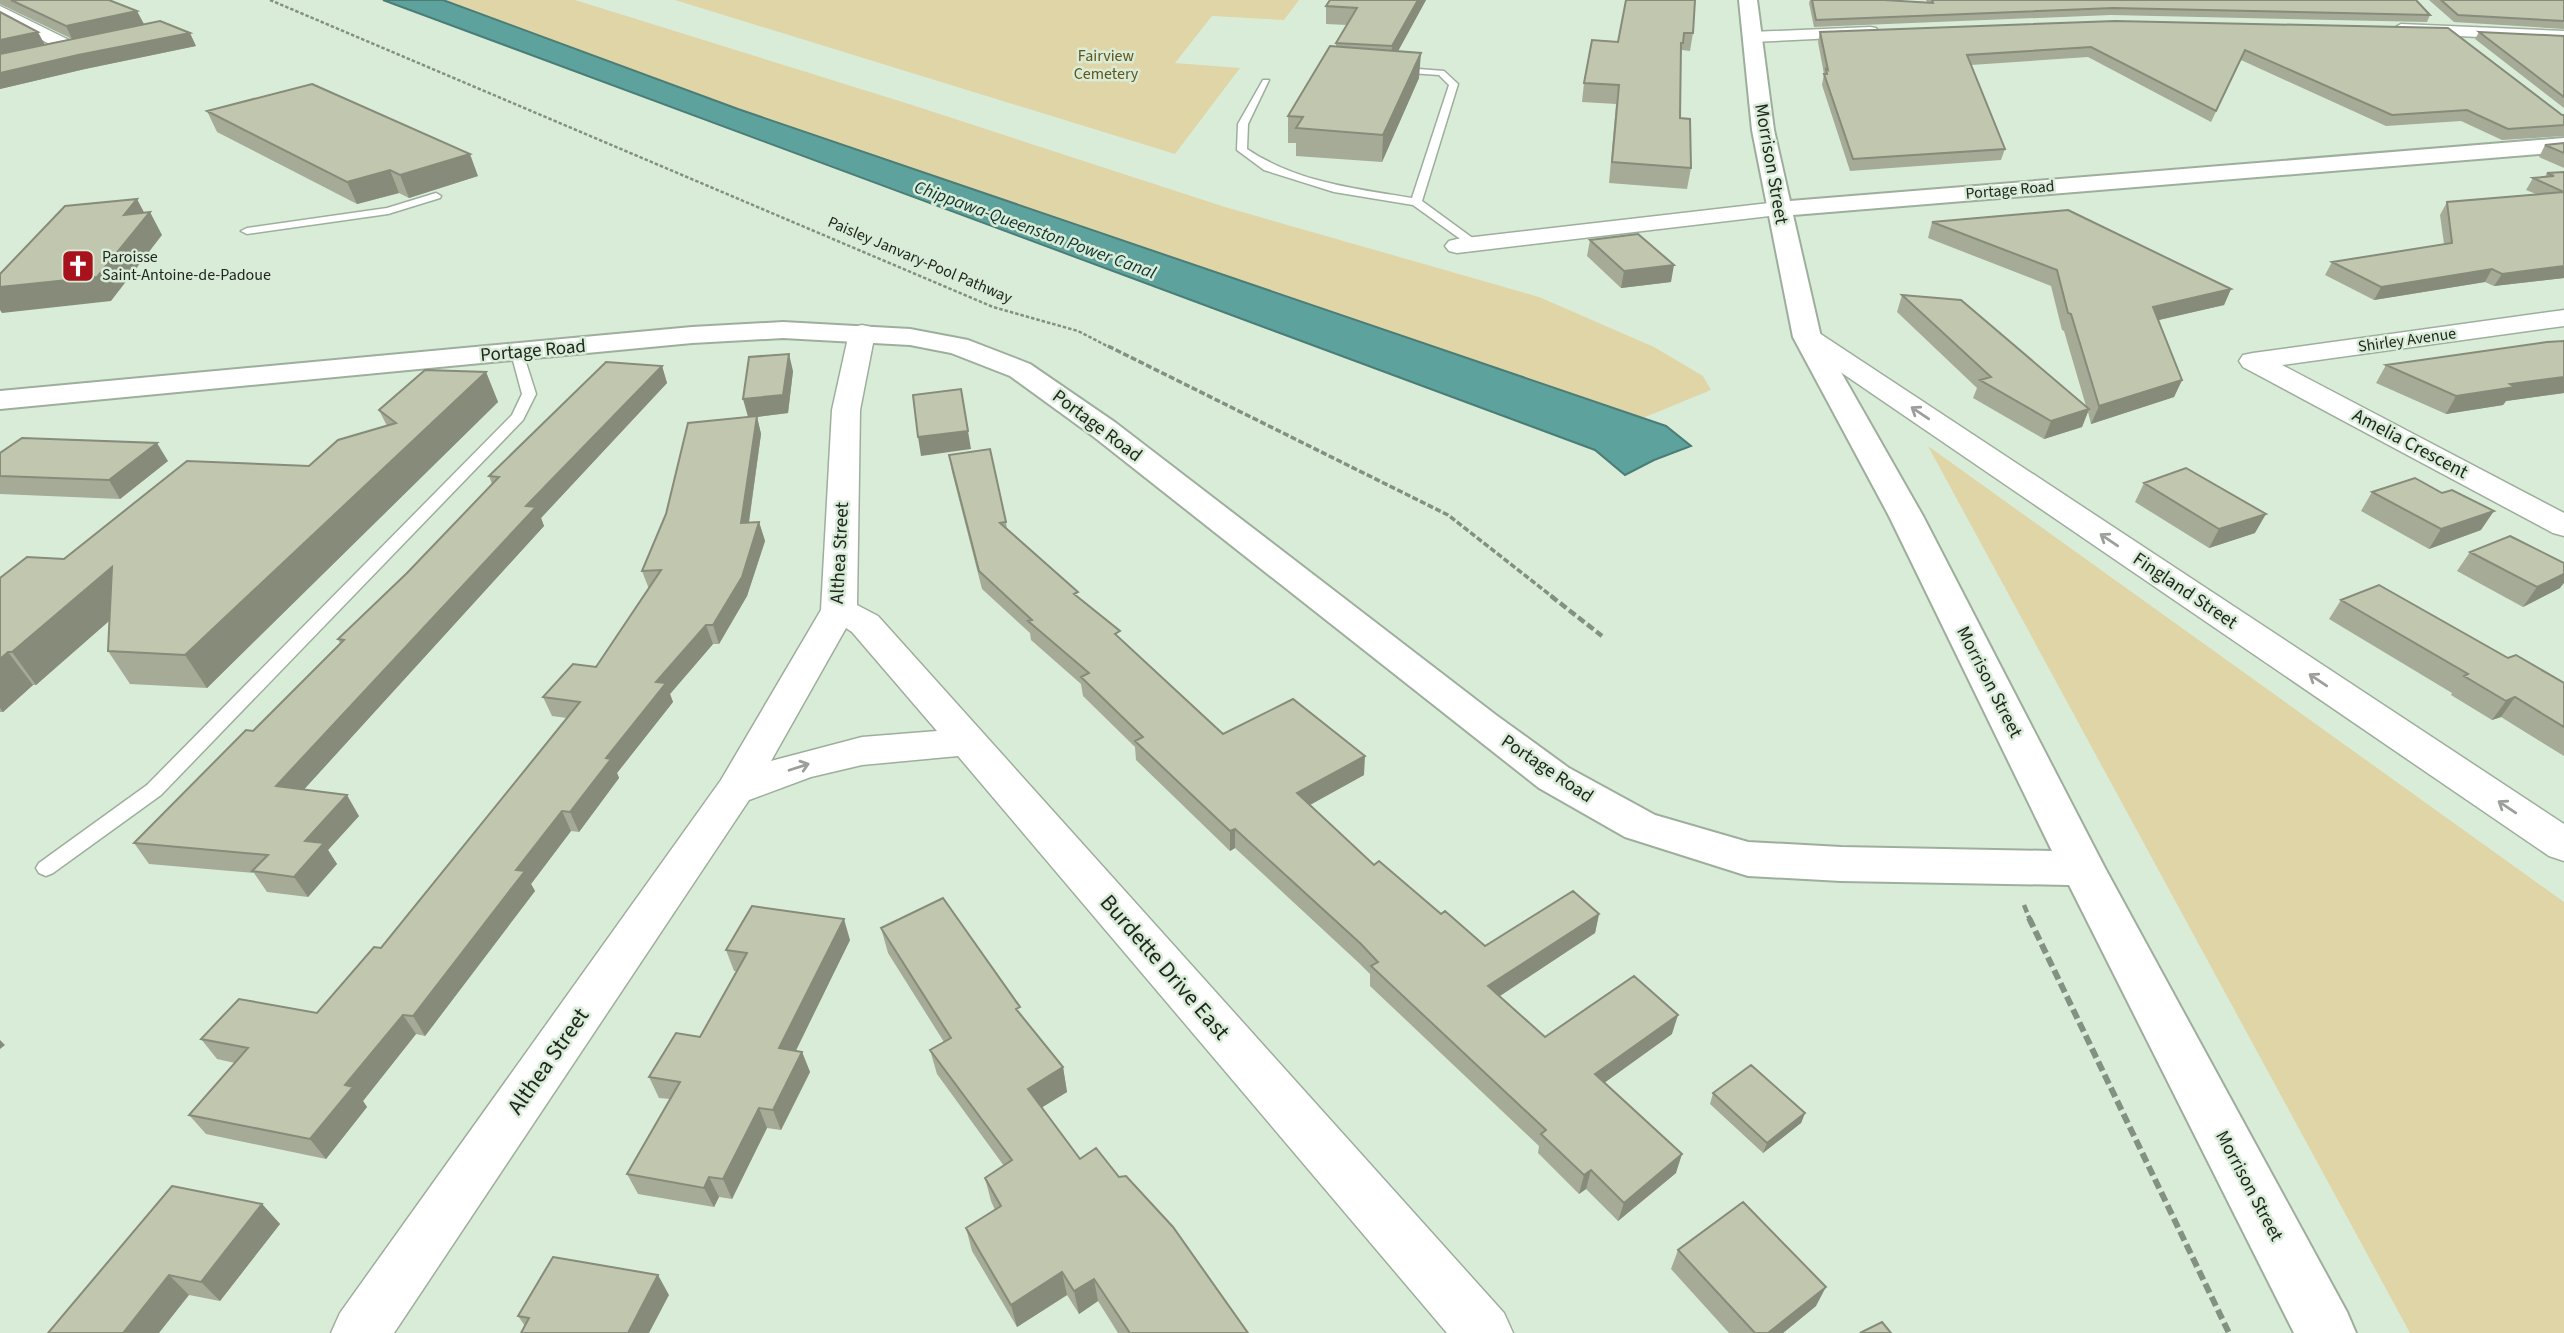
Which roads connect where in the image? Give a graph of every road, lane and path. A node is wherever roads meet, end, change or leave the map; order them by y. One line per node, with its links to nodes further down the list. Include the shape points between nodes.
1 (270, 0): 28 (path, Paisley Janvary-Pool Pathway, via 993,307 1078,331 1448,515)
2 (1748, 0): 9 (street, Morrison Street)
3 (0, 11): 10 (street, via 76,46)
4 (2432, 15): 6 (street)
5 (2381, 29): 6 (street)
6 (2448, 30): 8 (street); 11 (street)
7 (1892, 32): 9 (street)
8 (2564, 36)
9 (1752, 37): 17 (street, Morrison Street)
10 (46, 52)
11 (2480, 55)
12 (1380, 68): 16 (lane, via 1441,74 1454,84)
13 (1266, 82): 16 (lane, via 1243,124 1242,150 1268,168 1338,190)
14 (2564, 145): 17 (street, Portage Road)
15 (436, 196): 18 (lane, via 388,212)
16 (1416, 202): 19 (lane)
17 (1778, 209): 19 (street, Portage Road); 22 (street, Morrison Street)
18 (247, 231)
19 (1465, 245)
20 (2564, 318): 24 (street, Shirley Avenue)
21 (862, 333): 23 (street, Portage Road, via 770,330); 27 (street, Althea Street, via 846,410); 32 (street, Portage Road, via 958,346 1020,370 1105,430 1554,778 1640,827 1748,859)
22 (1807, 338): 31 (street, Fingland Street, one-way to 22); 34 (street, Morrison Street, via 1906,516)
23 (517, 353): 25 (street, Portage Road); 33 (lane, via 529,394 518,417 154,790)
24 (2256, 362): 26 (street, Amelia Crescent)
25 (0, 400)
26 (2564, 526)
27 (839, 610): 29 (street, Burdette Drive East, via 864,624); 30 (street, Althea Street)
28 (1602, 636)
29 (968, 742): 30 (street, one-way to 29, via 802,765 862,751); 36 (street, Burdette Drive East)
30 (735, 790): 35 (street, Althea Street)
31 (2564, 845)
32 (2007, 866): 34 (street, Portage Road); 37 (path, via 2037,938)
33 (46, 868)
34 (2082, 868): 38 (street, Morrison Street)
35 (360, 1333)
36 (1484, 1333)
37 (2229, 1333)
38 (2326, 1333)

